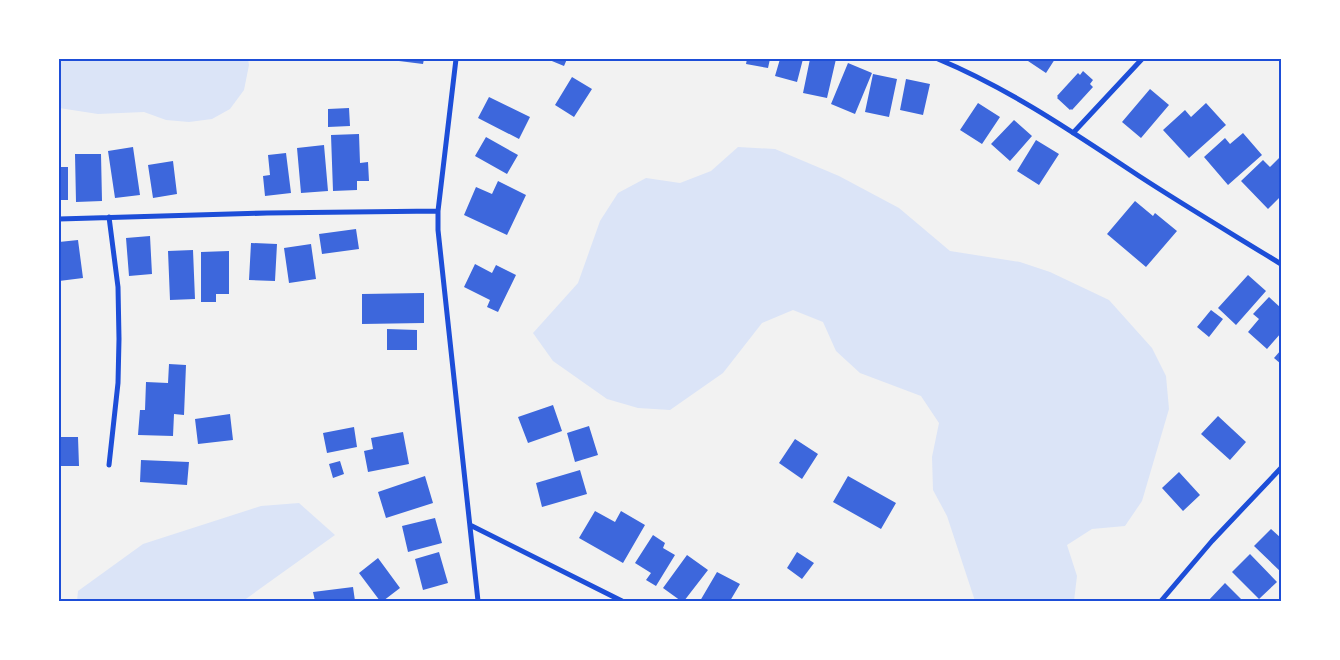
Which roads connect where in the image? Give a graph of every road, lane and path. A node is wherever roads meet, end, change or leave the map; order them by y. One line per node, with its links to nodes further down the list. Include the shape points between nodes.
1 (456, 59): 5 (street)
2 (938, 59): 4 (street, via 985,80)
3 (1142, 59): 4 (street)
4 (1072, 133): 8 (street)
5 (438, 211): 6 (street); 11 (street)
6 (109, 217): 7 (street); 9 (street, via 118,287 119,339 118,384)
7 (59, 219)
8 (1281, 264)
9 (109, 465)
10 (1281, 468): 14 (street)
11 (470, 524): 12 (street); 13 (street)
12 (478, 601)
13 (622, 601)
14 (1161, 601)

